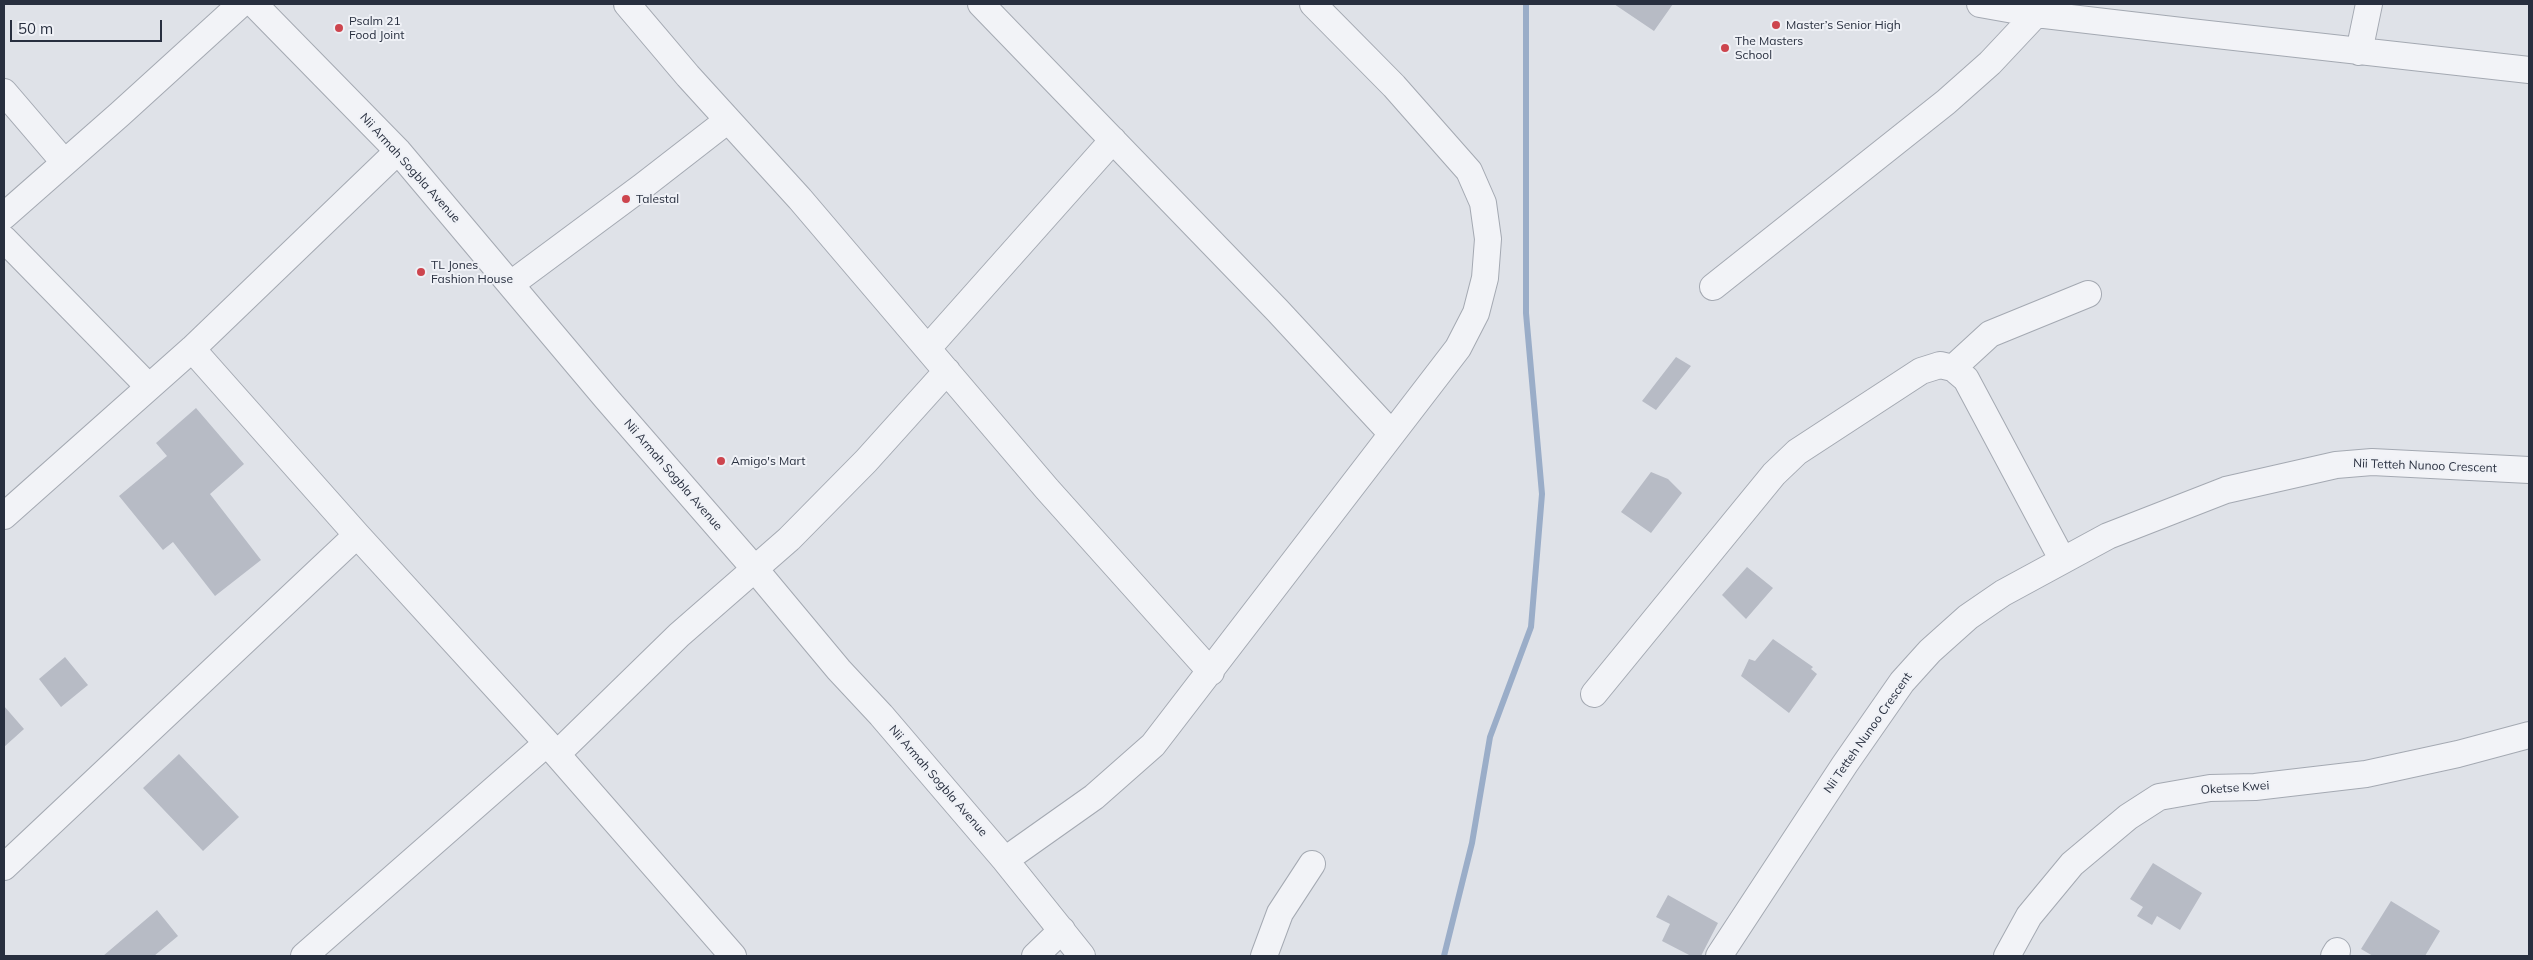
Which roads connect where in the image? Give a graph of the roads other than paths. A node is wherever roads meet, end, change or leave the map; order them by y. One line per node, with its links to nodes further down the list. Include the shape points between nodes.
1 (241, 4): 15 (street)
2 (254, 4): 14 (street, Nii Armah Sogbla Avenue)
3 (627, 4): 12 (street)
4 (981, 4): 13 (street)
5 (1980, 4): 8 (street)
6 (2369, 4): 9 (street)
7 (1318, 5): 26 (street, via 1469,171 1483,203 1488,239 1485,278 1476,313 1458,348)
8 (2038, 9): 9 (street); 19 (street, via 1990,63 1946,102)
9 (2359, 52): 10 (street)
10 (2529, 70)
11 (4, 92): 15 (street)
12 (728, 120): 18 (street); 21 (street)
13 (1113, 140): 21 (street); 26 (street)
14 (398, 150): 18 (street, Nii Armah Sogbla Avenue); 22 (street)
15 (64, 162): 16 (street)
16 (4, 216)
17 (4, 240): 25 (street)
18 (511, 284): 31 (street, Nii Armah Sogbla Avenue)
19 (1713, 286)
20 (2088, 294): 23 (street, via 1990,334)
21 (928, 348): 24 (street)
22 (192, 349): 25 (street); 29 (street)
23 (1953, 368): 30 (street, via 1966,379); 33 (street, via 1940,365 1922,371 1797,452 1774,474)
24 (947, 371): 31 (street, via 866,461 788,539); 32 (street)
25 (149, 388): 28 (street)
26 (1392, 434): 32 (street)
27 (2529, 470): 30 (street, Nii Tetteh Nunoo Crescent, via 2372,462 2336,465 2226,490 2157,515)
28 (4, 516)
29 (357, 535): 35 (street); 38 (street)
30 (2062, 559): 45 (street, Nii Tetteh Nunoo Crescent, via 2003,592 1968,618 1930,651 1902,682)
31 (754, 568): 35 (street); 36 (street, Nii Armah Sogbla Avenue)
32 (1211, 672): 36 (street, via 1154,745 1094,797)
33 (1594, 694)
34 (2529, 735): 46 (street, Oketse Kwei, via 2366,774 2264,786 2210,788 2159,797 2128,817 2072,864 2029,916)
35 (552, 748): 40 (street); 41 (street)
36 (1005, 860): 39 (street, Nii Armah Sogbla Avenue)
37 (1312, 864): 44 (street, via 1280,913)
38 (4, 867)
39 (1062, 930): 42 (street); 43 (street, Nii Armah Sogbla Avenue)
40 (727, 954)
41 (304, 956)
42 (1035, 956)
43 (1082, 956)
44 (1264, 956)
45 (1719, 956)
46 (2007, 956)

